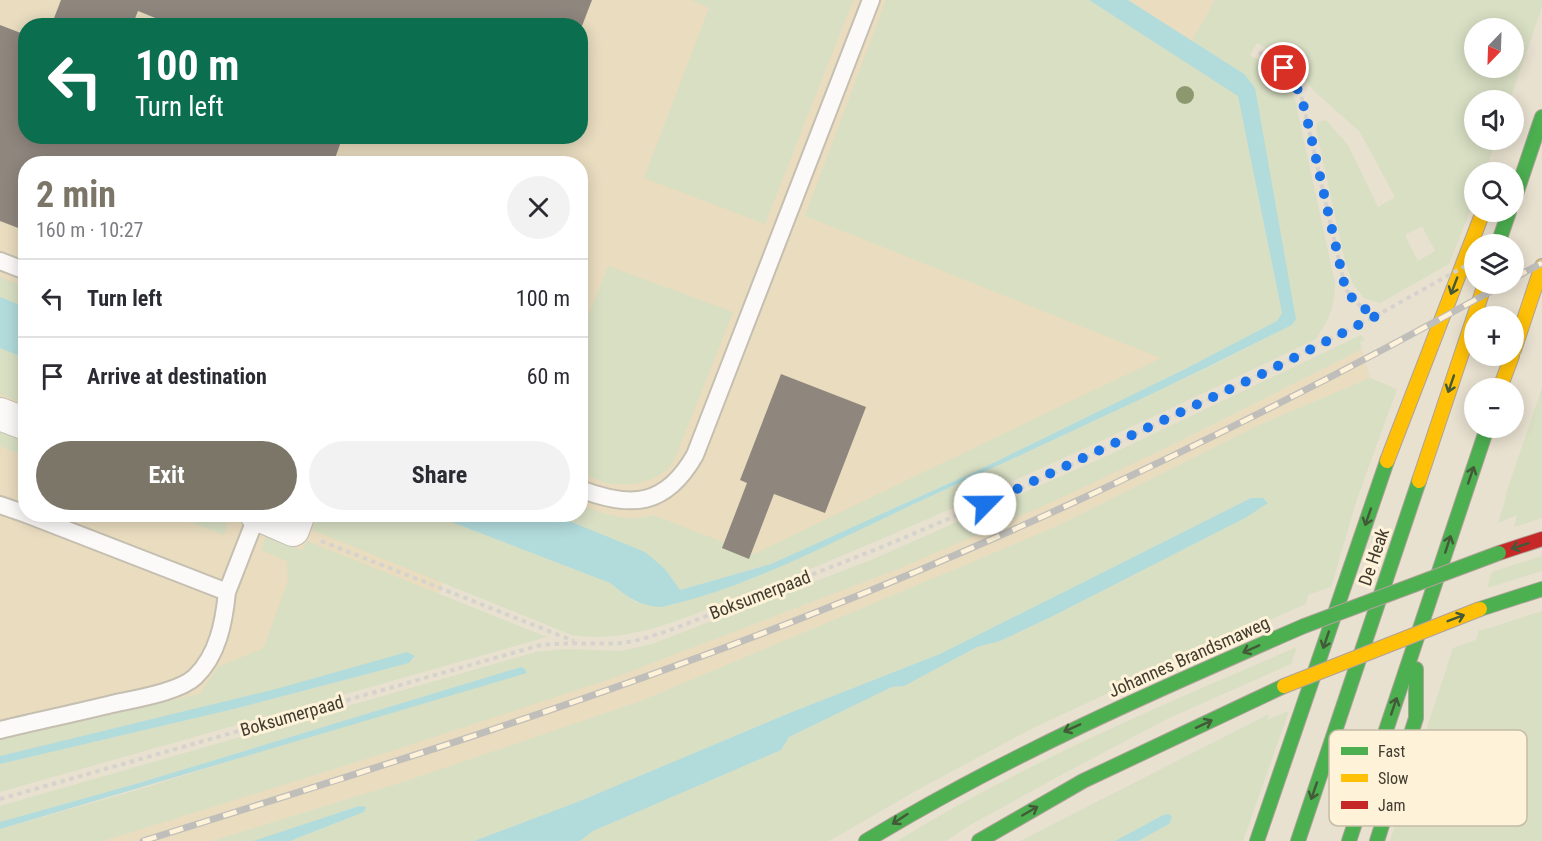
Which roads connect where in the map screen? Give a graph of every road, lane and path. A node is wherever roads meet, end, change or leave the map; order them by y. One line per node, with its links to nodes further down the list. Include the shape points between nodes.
1 (871, 0): 17 (lane, via 695,455 685,472 655,495 623,501)
2 (1259, 52): 12 (path, via 1284,68 1301,95 1345,287 1357,304)
3 (1540, 122): 4 (highway); 5 (highway)
4 (1511, 162)
5 (1524, 170)
6 (1479, 222): 38 (highway, one-way to 38, via 1384,469)
7 (0, 261): 10 (lane)
8 (1542, 266): 13 (highway)
9 (1464, 267): 12 (path, Boksumerpaad, bridge)
10 (18, 268)
11 (1482, 294): 29 (highway, De Heak, one-way to 29)
12 (1378, 315): 27 (path, Boksumerpaad, via 1026,486 882,547 652,637 625,642)
13 (1524, 320)
14 (0, 414): 15 (street)
15 (18, 421)
16 (1484, 438): 26 (highway, one-way to 16)
17 (588, 492)
18 (0, 505): 19 (lane)
19 (18, 511)
20 (47, 522): 25 (lane)
21 (254, 522): 25 (lane)
22 (296, 522): 27 (path)
23 (1542, 539): 36 (highway, Johannes Brandsmaweg, one-way to 36, bridge, via 1304,626 1065,731 917,808)
24 (1542, 589): 37 (highway, one-way to 24, bridge, via 1083,781 1284,686 1479,609)
25 (227, 592): 28 (lane, via 216,643 208,662 194,678 165,692)
26 (1416, 640): 30 (highway, one-way to 26); 31 (highway, via 1416,718)
27 (577, 642): 33 (path, Boksumerpaad, via 537,646)
28 (0, 730)
29 (1335, 730)
30 (1386, 730)
31 (1412, 730)
32 (1329, 749): 39 (highway, De Heak, one-way to 39)
33 (0, 799)
34 (1353, 826): 40 (highway, one-way to 34)
35 (1382, 826): 41 (highway)
36 (866, 841)
37 (980, 841)
38 (1257, 841)
39 (1298, 841)
40 (1348, 841)
41 (1377, 841)

